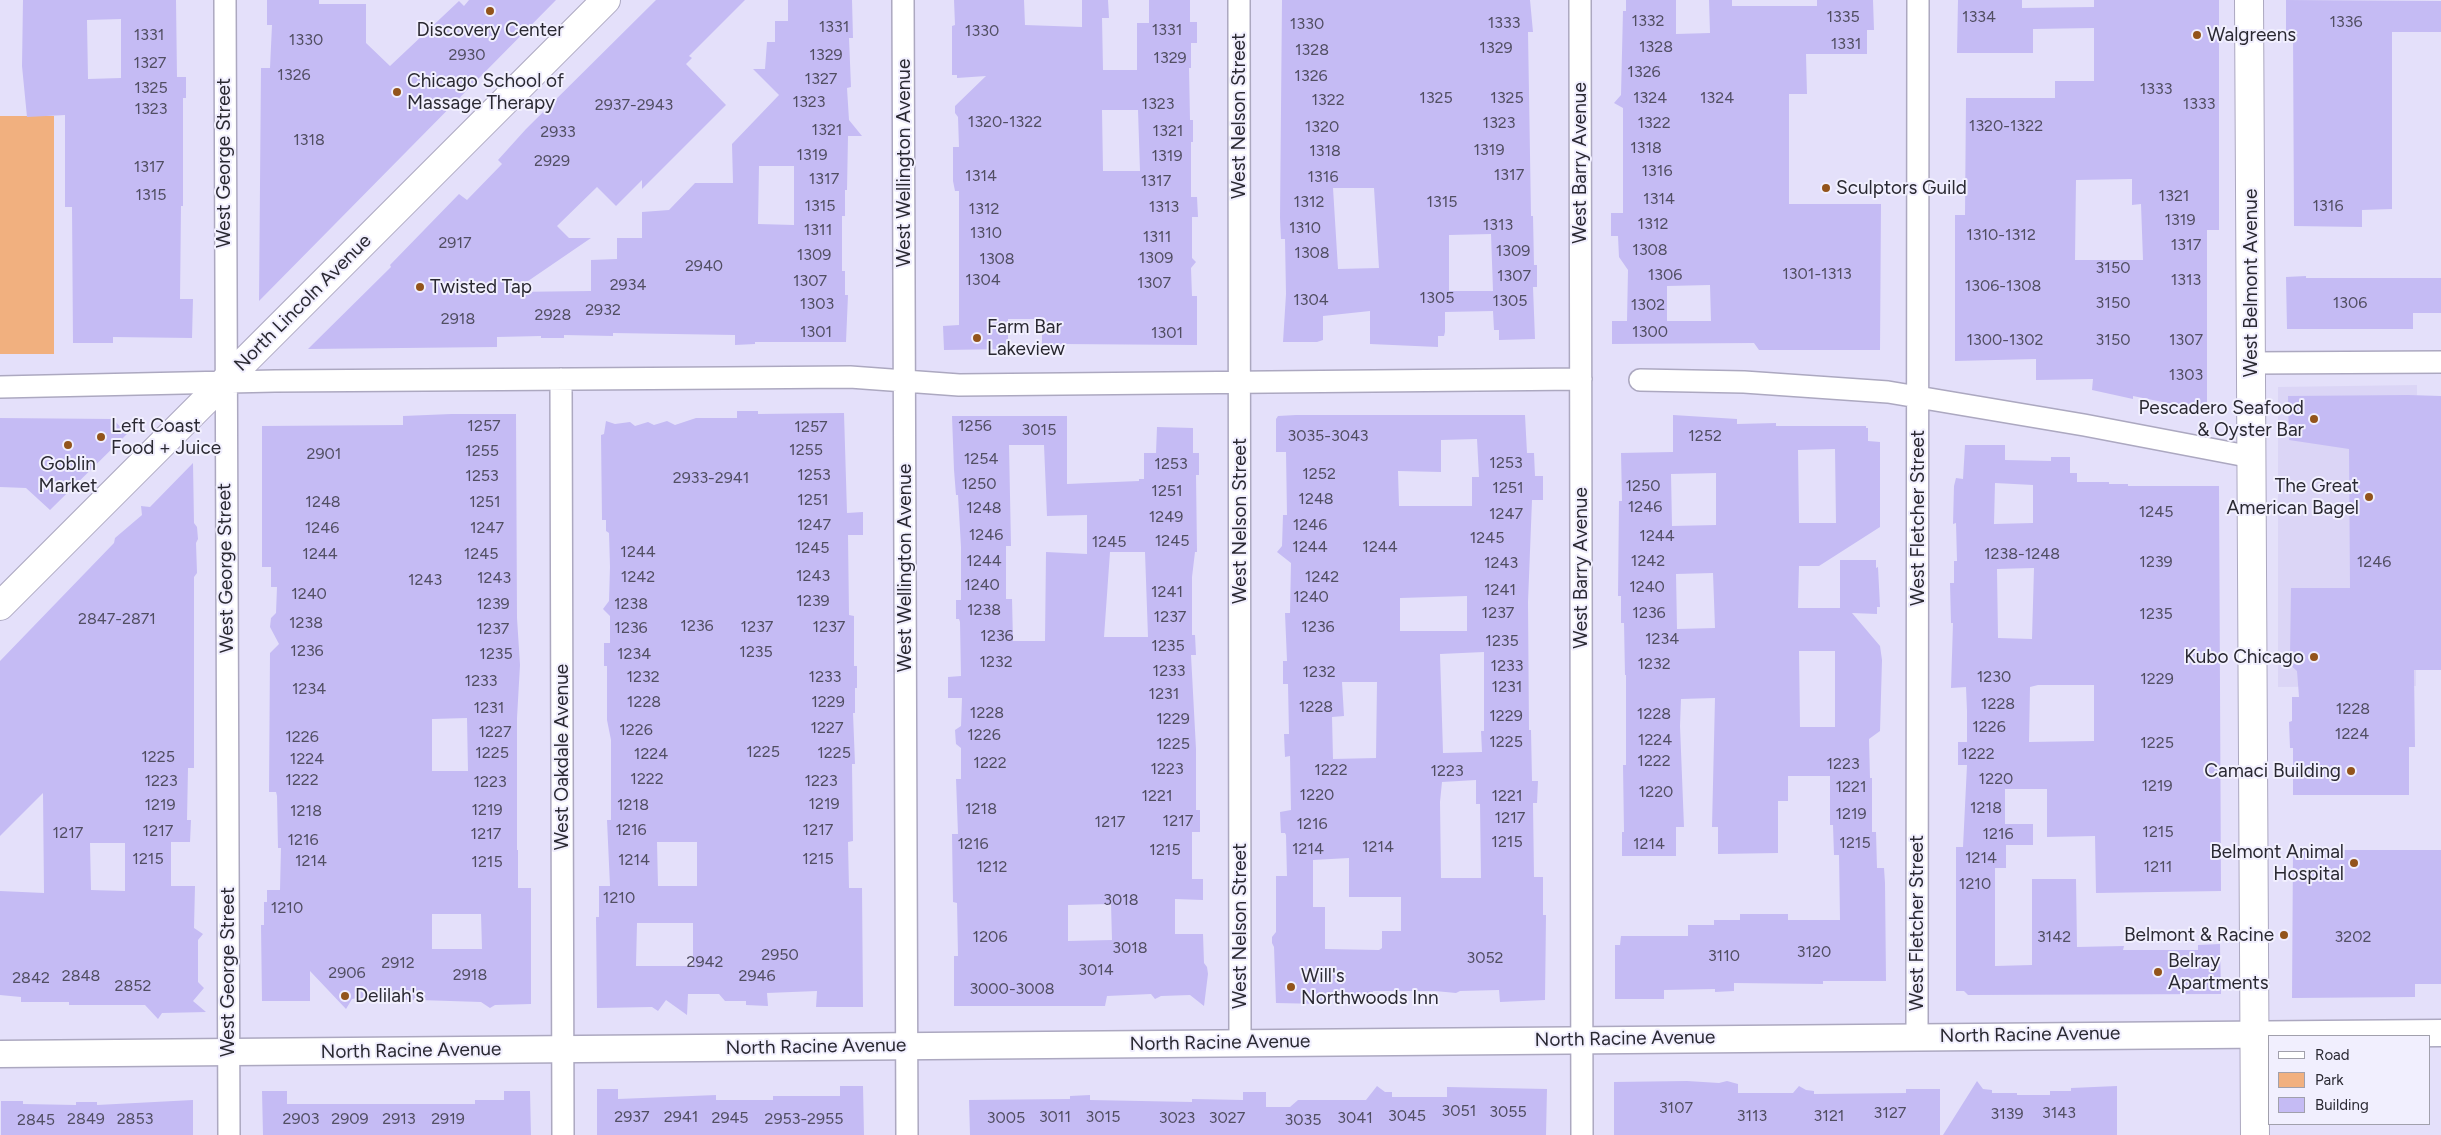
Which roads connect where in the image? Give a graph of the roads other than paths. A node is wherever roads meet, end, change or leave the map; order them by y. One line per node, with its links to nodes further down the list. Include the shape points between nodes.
1 (224, 0): 15 (street, West George Street)
2 (606, 0): 15 (main road, North Lincoln Avenue)
3 (903, 0): 13 (street, West Wellington Avenue)
4 (1238, 0): 14 (street, West Nelson Street)
5 (1580, 0): 11 (street, West Barry Avenue)
6 (1918, 0): 17 (street, West Fletcher Street)
7 (2249, 0): 9 (main road, West Belmont Avenue)
8 (2441, 362): 9 (street)
9 (2251, 363): 18 (main road, West Belmont Avenue)
10 (561, 379): 13 (street, via 850,377); 15 (street); 26 (street, West Oakdale Avenue)
11 (1580, 379): 14 (street); 23 (street, West Barry Avenue)
12 (1640, 380): 17 (street, via 1744,382)
13 (904, 381): 14 (street, via 959,385); 25 (street, West Wellington Avenue)
14 (1240, 382): 24 (street, West Nelson Street)
15 (224, 383): 16 (street); 19 (main road, North Lincoln Avenue); 27 (street, West George Street)
16 (0, 388)
17 (1918, 397): 18 (street); 22 (street, West Fletcher Street)
18 (2252, 458): 20 (main road, West Belmont Avenue)
19 (0, 606)
20 (2255, 1033): 21 (street, North Racine Avenue); 22 (street, North Racine Avenue); 33 (main road, West Belmont Avenue)
21 (2441, 1033)
22 (1917, 1036): 23 (street, North Racine Avenue)
23 (1582, 1040): 24 (street, North Racine Avenue); 32 (street, West Barry Avenue)
24 (1240, 1043): 25 (street, North Racine Avenue)
25 (907, 1046): 26 (street, North Racine Avenue); 31 (street, West Wellington Avenue)
26 (563, 1049): 27 (street, North Racine Avenue); 30 (street, West Oakdale Avenue)
27 (228, 1052): 28 (street, North Racine Avenue); 29 (street, West George Street)
28 (0, 1054)
29 (229, 1135)
30 (563, 1135)
31 (907, 1135)
32 (1582, 1135)
33 (2255, 1135)

